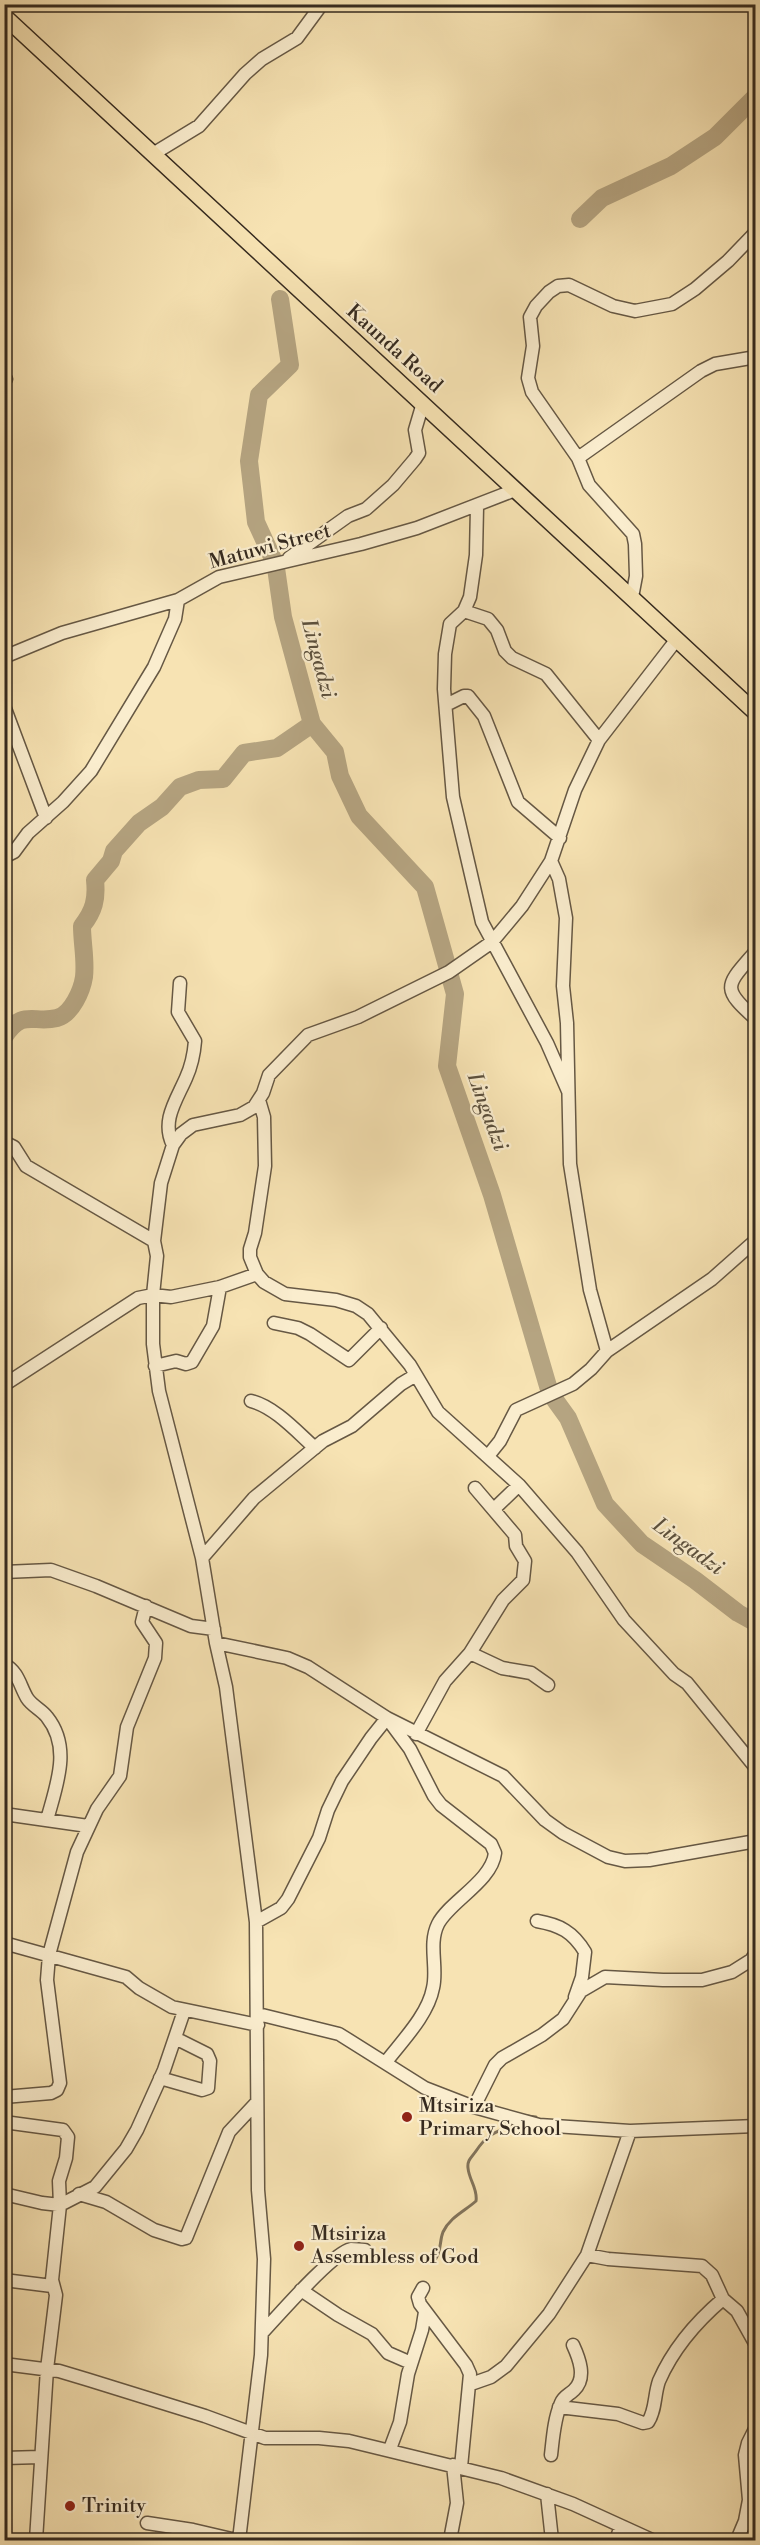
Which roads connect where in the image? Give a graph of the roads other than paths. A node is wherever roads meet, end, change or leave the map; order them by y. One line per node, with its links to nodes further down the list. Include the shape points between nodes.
1 (322, 4): 3 (street, via 297,38 245,74 199,126)
2 (4, 15): 3 (main road, Kaunda Road)
3 (153, 154): 6 (main road, Kaunda Road)
4 (756, 232): 7 (street, via 684,298 659,308 624,309 569,285 558,286 536,306 531,317 533,346 528,378 532,392)
5 (756, 357): 7 (street, via 715,364 701,371)
6 (423, 403): 8 (main road, Kaunda Road); 10 (street, via 415,430 419,453 393,485 366,508 338,522)
7 (578, 458): 11 (street, via 590,486 634,537 635,583 633,592)
8 (515, 490): 9 (street, Matuwi Street); 11 (main road, Kaunda Road)
9 (477, 507): 10 (street, Matuwi Street, via 372,541); 13 (street, via 476,555)
10 (288, 559): 12 (street, Matuwi Street, via 219,577)
11 (628, 594): 14 (main road, Kaunda Road)
12 (178, 600): 15 (street, Matuwi Street, via 62,633); 20 (street, via 175,619 154,667 104,751 78,787)
13 (464, 611): 16 (street, via 454,618 448,631); 19 (street, via 488,619 505,651 546,675)
14 (677, 639): 18 (main road, Kaunda Road); 19 (street)
15 (4, 657)
16 (446, 705): 21 (street, via 468,696 484,716 519,802); 24 (street, via 453,797 482,922)
17 (4, 706): 20 (street)
18 (756, 712)
19 (600, 740): 21 (street, via 575,790)
20 (46, 818): 22 (street, via 28,832 14,852)
21 (560, 838): 23 (street)
22 (4, 856)
23 (551, 861): 24 (street, via 522,906); 28 (street, via 559,879 566,918 563,986)
24 (492, 942): 28 (street, via 547,1043); 29 (street, via 449,972 358,1017 308,1035 268,1075)
25 (756, 951): 27 (street, via 730,986 735,1001)
26 (180, 983): 31 (street, via 178,1012 195,1041 190,1067 168,1118)
27 (756, 1019)
28 (568, 1091): 39 (street, via 574,1198 590,1290)
29 (259, 1100): 31 (street, via 240,1115 193,1125); 34 (street, via 264,1117 265,1166 250,1249)
30 (4, 1142): 32 (street, via 14,1147 26,1166)
31 (173, 1145): 32 (street, via 161,1183)
32 (154, 1240): 36 (street)
33 (756, 1240): 39 (street, via 712,1279)
34 (257, 1274): 35 (street); 38 (street, via 285,1294 336,1299 356,1306)
35 (220, 1287): 36 (street, via 171,1297); 40 (street, via 213,1326 196,1358 189,1364 176,1361)
36 (153, 1295): 40 (street); 42 (street, via 138,1298)
37 (274, 1323): 38 (street, via 298,1328 349,1360)
38 (381, 1328): 41 (street)
39 (607, 1351): 45 (street, via 573,1384 516,1410)
40 (155, 1366): 49 (street)
41 (416, 1375): 44 (street, via 352,1426); 45 (street, via 438,1412)
42 (4, 1385)
43 (251, 1401): 44 (street, via 287,1423)
44 (315, 1448): 49 (street, via 254,1498)
45 (489, 1456): 46 (street)
46 (519, 1485): 48 (street); 59 (street, via 577,1552 624,1620 687,1683)
47 (475, 1488): 48 (street)
48 (494, 1509): 54 (street, via 515,1535 526,1565 520,1585 503,1600)
49 (202, 1558): 52 (street)
50 (4, 1572): 51 (street, via 51,1570)
51 (146, 1606): 52 (street, via 191,1626); 62 (street, via 142,1622 156,1643 155,1658 127,1727 120,1776)
52 (214, 1629): 53 (street)
53 (216, 1644): 57 (street, via 287,1658 308,1667); 65 (street, via 227,1694)
54 (470, 1653): 56 (street, via 502,1668 531,1673); 58 (street, via 446,1681)
55 (4, 1664): 61 (street, via 17,1673 28,1699 48,1717 58,1738 62,1755 60,1774)
56 (548, 1685)
57 (387, 1718): 58 (street); 65 (street, via 342,1781 288,1899 281,1908); 73 (street, via 410,1749 434,1797 491,1844 495,1853 473,1888 438,1923 433,1991 419,2018)
58 (416, 1734): 63 (street, via 503,1776 545,1820 618,1860 649,1860)
59 (756, 1768)
60 (4, 1814): 61 (street)
61 (47, 1820): 62 (street)
62 (88, 1826): 68 (street, via 77,1852)
63 (756, 1841)
64 (537, 1921): 69 (street, via 564,1928 585,1952)
65 (256, 1922): 71 (street)
66 (4, 1943): 68 (street)
67 (756, 1953): 69 (street, via 732,1972 702,1980 605,1977)
68 (50, 1955): 70 (street, via 126,1977); 75 (street, via 47,1980 60,2083 51,2093)
69 (575, 1998): 77 (street, via 563,2019 495,2065)
70 (184, 2011): 71 (street); 72 (street)
71 (258, 2019): 73 (street, via 339,2034); 76 (street)
72 (175, 2038): 74 (street); 74 (street, via 207,2054 208,2088 201,2090)
73 (386, 2062): 77 (street, via 425,2088)
74 (160, 2078): 82 (street, via 126,2150 95,2187)
75 (4, 2097)
76 (257, 2102): 82 (street, via 229,2132 186,2238 154,2230 106,2202); 92 (street, via 264,2259)
77 (474, 2107): 80 (street, via 539,2125)
78 (4, 2122): 83 (street, via 66,2133)
79 (756, 2126): 80 (street)
80 (630, 2131): 85 (street)
81 (4, 2194): 83 (street)
82 (79, 2194): 83 (street)
83 (60, 2205): 87 (street)
84 (365, 2250): 89 (street, via 351,2249 341,2254)
85 (587, 2255): 90 (street, via 702,2266 712,2275); 98 (street, via 549,2314 506,2366)
86 (4, 2280): 87 (street)
87 (52, 2286): 97 (street, via 56,2295)
88 (423, 2288): 91 (street, via 418,2300)
89 (301, 2290): 92 (street); 95 (street, via 372,2334 388,2353)
90 (723, 2299): 94 (street, via 737,2311); 99 (street, via 702,2317 678,2348 660,2379 648,2422)
91 (425, 2312): 95 (street); 98 (street, via 466,2365)
92 (262, 2333): 101 (street)
93 (573, 2345): 99 (street, via 579,2359 580,2380)
94 (756, 2345)
95 (411, 2362): 102 (street, via 405,2403)
96 (4, 2364): 97 (street)
97 (47, 2369): 101 (street, via 205,2416); 104 (street)
98 (471, 2384): 106 (street)
99 (559, 2407): 103 (street)
100 (756, 2427): 116 (street, via 745,2455 749,2500)
101 (250, 2434): 102 (street, via 281,2440 349,2441); 111 (street)
102 (390, 2449): 106 (street)
103 (551, 2455)
104 (40, 2457): 105 (street); 110 (street)
105 (4, 2458)
106 (457, 2466): 107 (street); 112 (street, via 457,2503)
107 (547, 2494): 109 (street); 113 (street)
108 (147, 2523): 111 (street)
109 (621, 2526): 114 (street); 115 (street)
110 (36, 2541)
111 (238, 2541)
112 (450, 2541)
113 (552, 2541)
114 (616, 2541)
115 (652, 2541)
116 (737, 2541)

